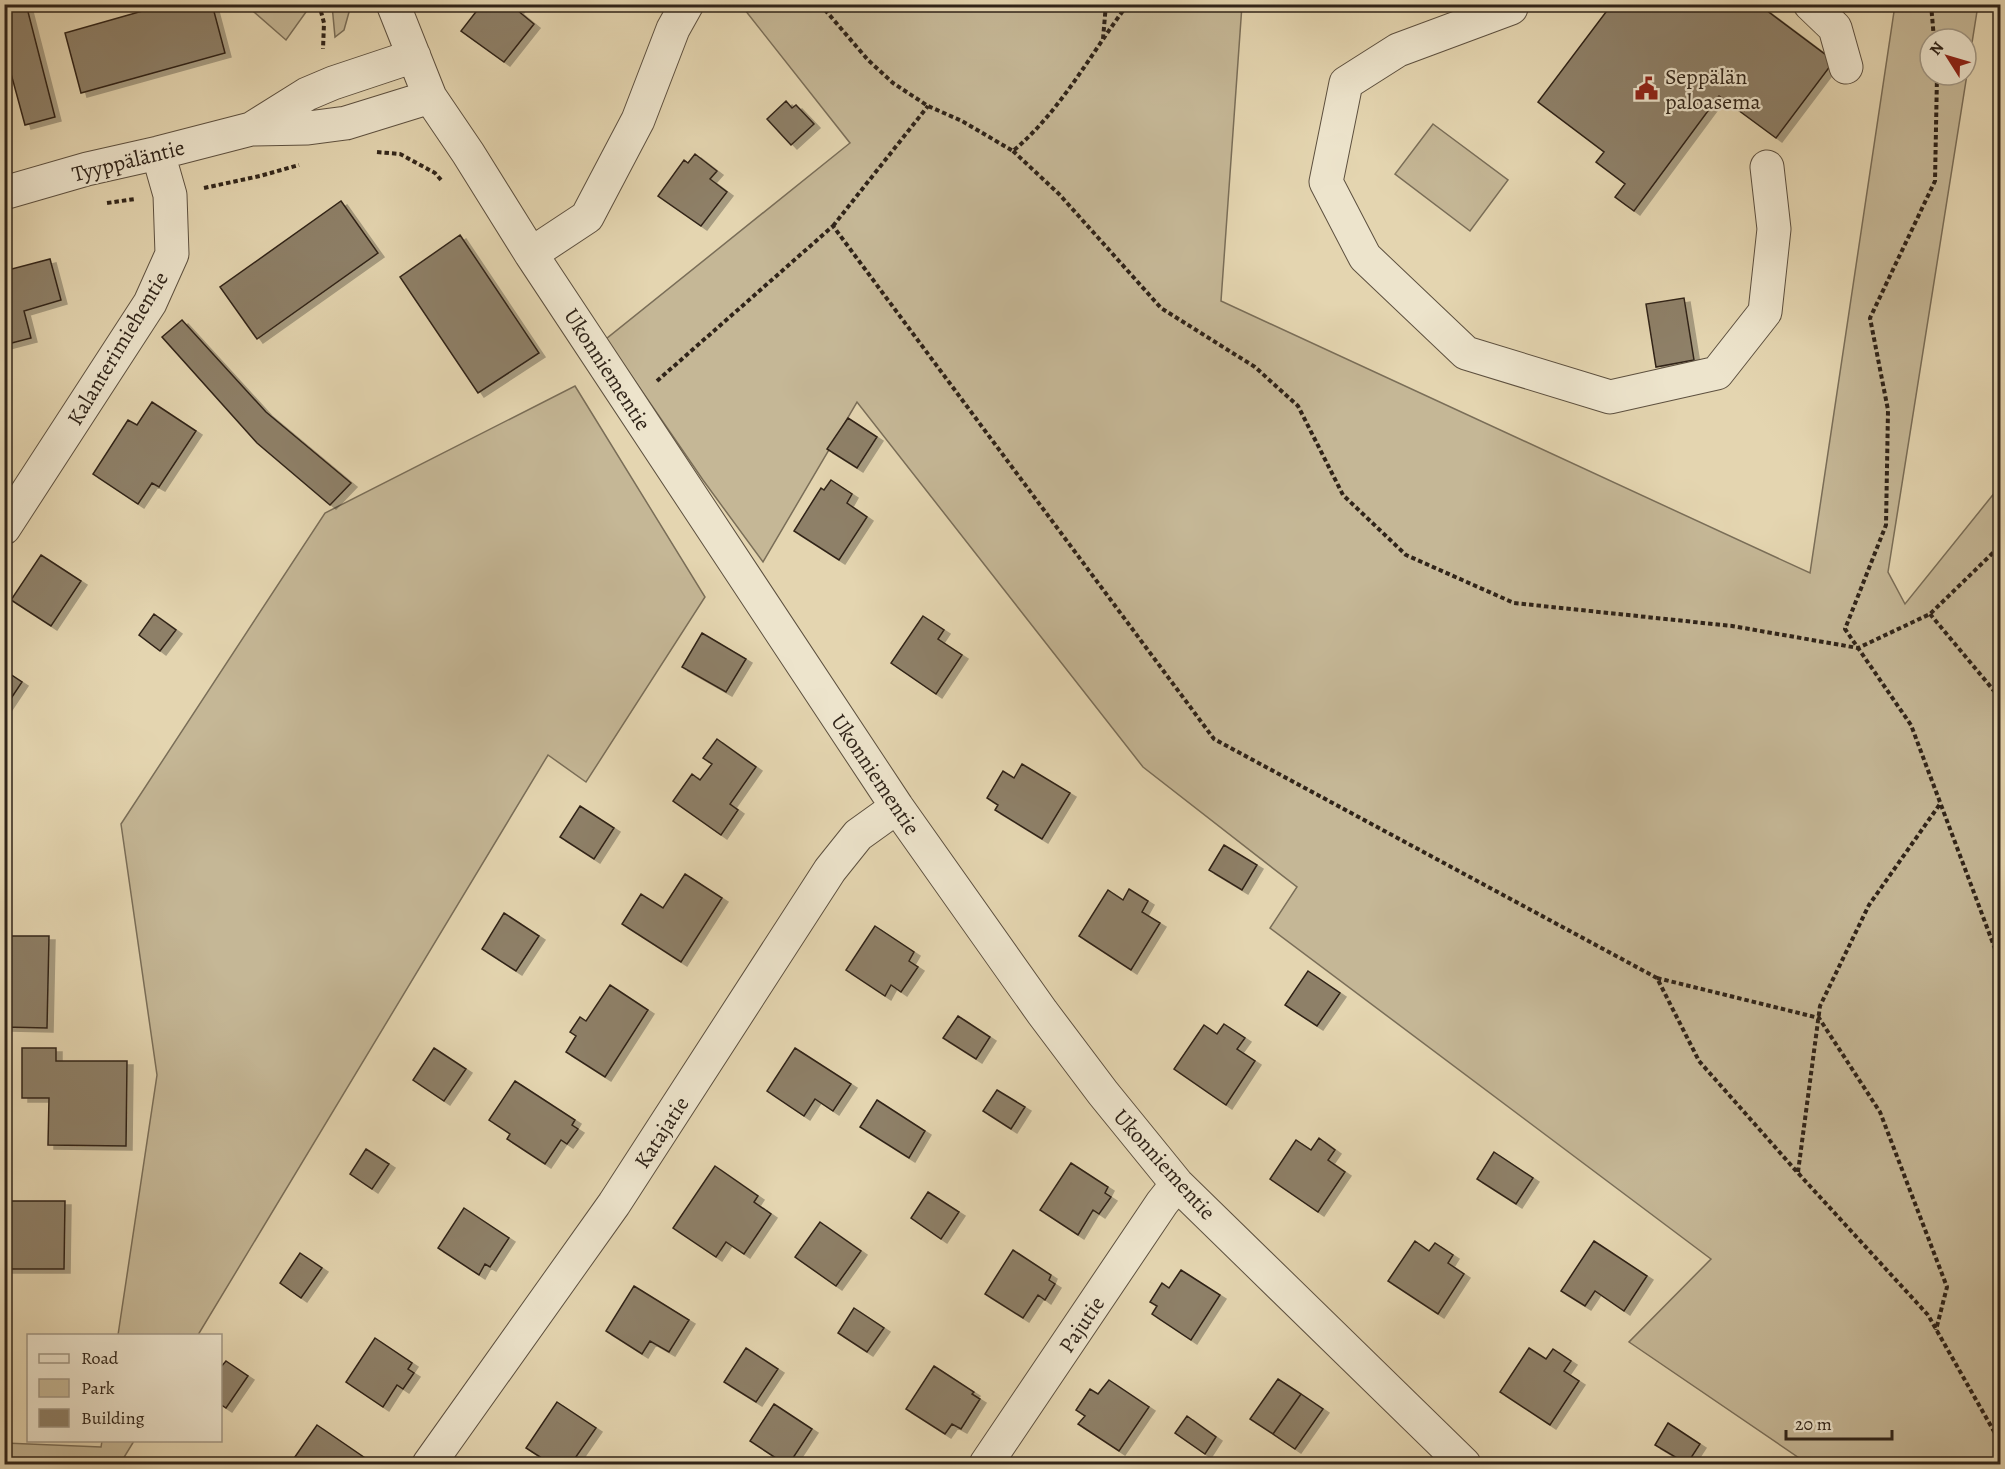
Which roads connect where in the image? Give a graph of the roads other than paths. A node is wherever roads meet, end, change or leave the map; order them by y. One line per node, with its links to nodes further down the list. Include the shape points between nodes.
1 (393, 4): 5 (street, Ukonniementie)
2 (687, 4): 12 (street, via 673,28 638,120 587,218)
3 (1810, 4): 6 (street, via 1835,28)
4 (1511, 8): 10 (street, via 1398,50 1346,83 1326,182 1365,257 1466,353 1610,397 1717,373 1765,312 1774,229)
5 (414, 56): 7 (street, Ukonniementie); 8 (street, Tyyppäläntie, via 307,94)
6 (1846, 67)
7 (430, 97): 8 (street, Tyyppäläntie, via 346,123); 12 (street, Ukonniementie)
8 (251, 129): 9 (street, Tyyppäläntie)
9 (158, 153): 11 (street, Tyyppäläntie); 13 (street, Kalanterimiehentie, via 170,195 172,255 150,303)
10 (1767, 167)
11 (4, 193)
12 (531, 254): 14 (street, Ukonniementie)
13 (4, 528)
14 (897, 807): 15 (street, Ukonniementie, via 1042,1012); 16 (street, Katajatie, via 858,835 830,870 615,1204)
15 (1177, 1184): 17 (street, Pajutie); 18 (street, Ukonniementie)
16 (429, 1464)
17 (986, 1464)
18 (1464, 1464)

